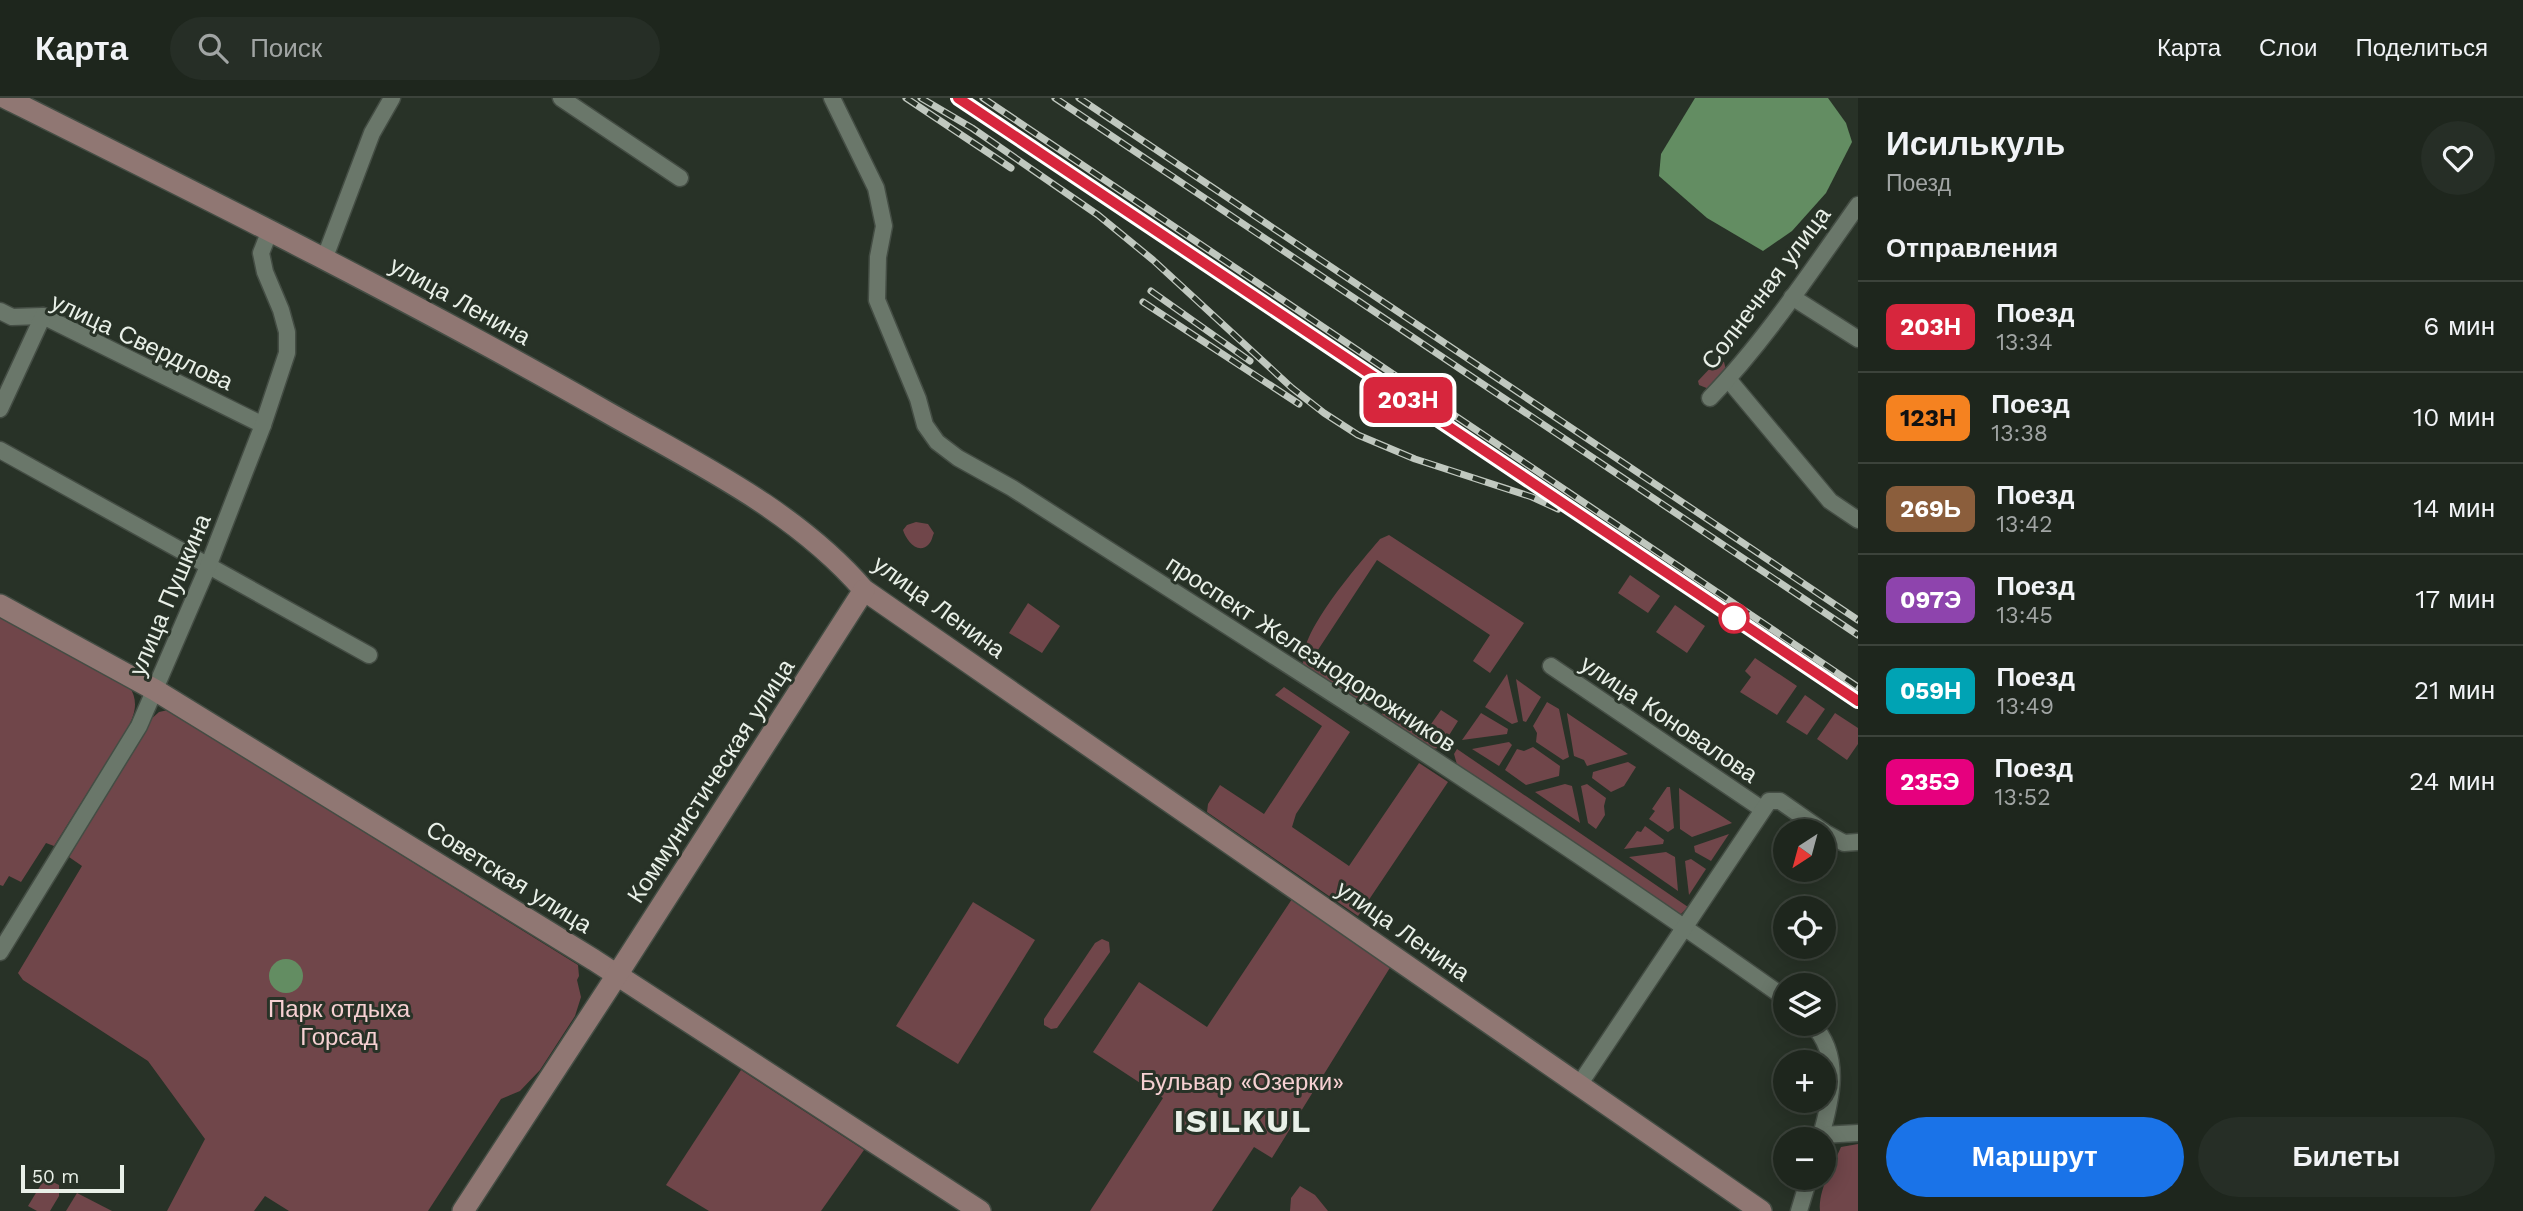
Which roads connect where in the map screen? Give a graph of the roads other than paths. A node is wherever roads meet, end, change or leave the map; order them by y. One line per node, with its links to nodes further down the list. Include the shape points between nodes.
1 (6, 98): 7 (street, улица Ленина)
2 (392, 98): 8 (street, via 372,132)
3 (561, 98): 5 (street)
4 (832, 98): 29 (street, проспект Железнодорожников, via 876,188 884,226 877,300 926,425 937,442)
5 (680, 178)
6 (1858, 205): 9 (street, Солнечная улица)
7 (270, 230): 8 (street, улица Ленина); 16 (street, улица Пушкина, via 261,253 287,332 287,353)
8 (325, 257): 20 (street, улица Ленина, via 742,490 817,541)
9 (1792, 297): 12 (street); 13 (street, Солнечная улица)
10 (0, 311): 11 (street, улица Свердлова, via 12,317)
11 (43, 316): 15 (street); 16 (street, улица Свердлова)
12 (1858, 339)
13 (1728, 379): 14 (street, Солнечная улица); 18 (street, via 1829,501)
14 (1710, 398)
15 (0, 409)
16 (263, 425): 19 (street, улица Пушкина)
17 (0, 450): 19 (street)
18 (1858, 520)
19 (209, 564): 22 (street); 24 (street, улица Пушкина)
20 (864, 590): 31 (street, Коммунистическая улица); 34 (street, улица Ленина)
21 (0, 605): 24 (street, Советская улица)
22 (369, 655)
23 (1551, 666): 25 (street, улица Коновалова)
24 (155, 690): 30 (street, улица Пушкина, via 139,726); 31 (street, Советская улица)
25 (1766, 805): 26 (street, улица Коновалова, via 1780,802); 29 (street)
26 (1805, 819)
27 (1836, 838): 28 (street, улица Коновалова)
28 (1858, 842)
29 (1685, 926): 32 (street, проспект Железнодорожников); 34 (street)
30 (0, 952)
31 (617, 975): 39 (street, Коммунистическая улица); 40 (street, Советская улица)
32 (1773, 989)
33 (1822, 1036): 35 (street, via 1833,1060)
34 (1579, 1085): 41 (street, улица Ленина)
35 (1824, 1127)
36 (1858, 1133): 37 (street)
37 (1836, 1135)
38 (1805, 1190): 42 (street)
39 (463, 1211)
40 (980, 1211)
41 (1761, 1211)
42 (1799, 1211)

